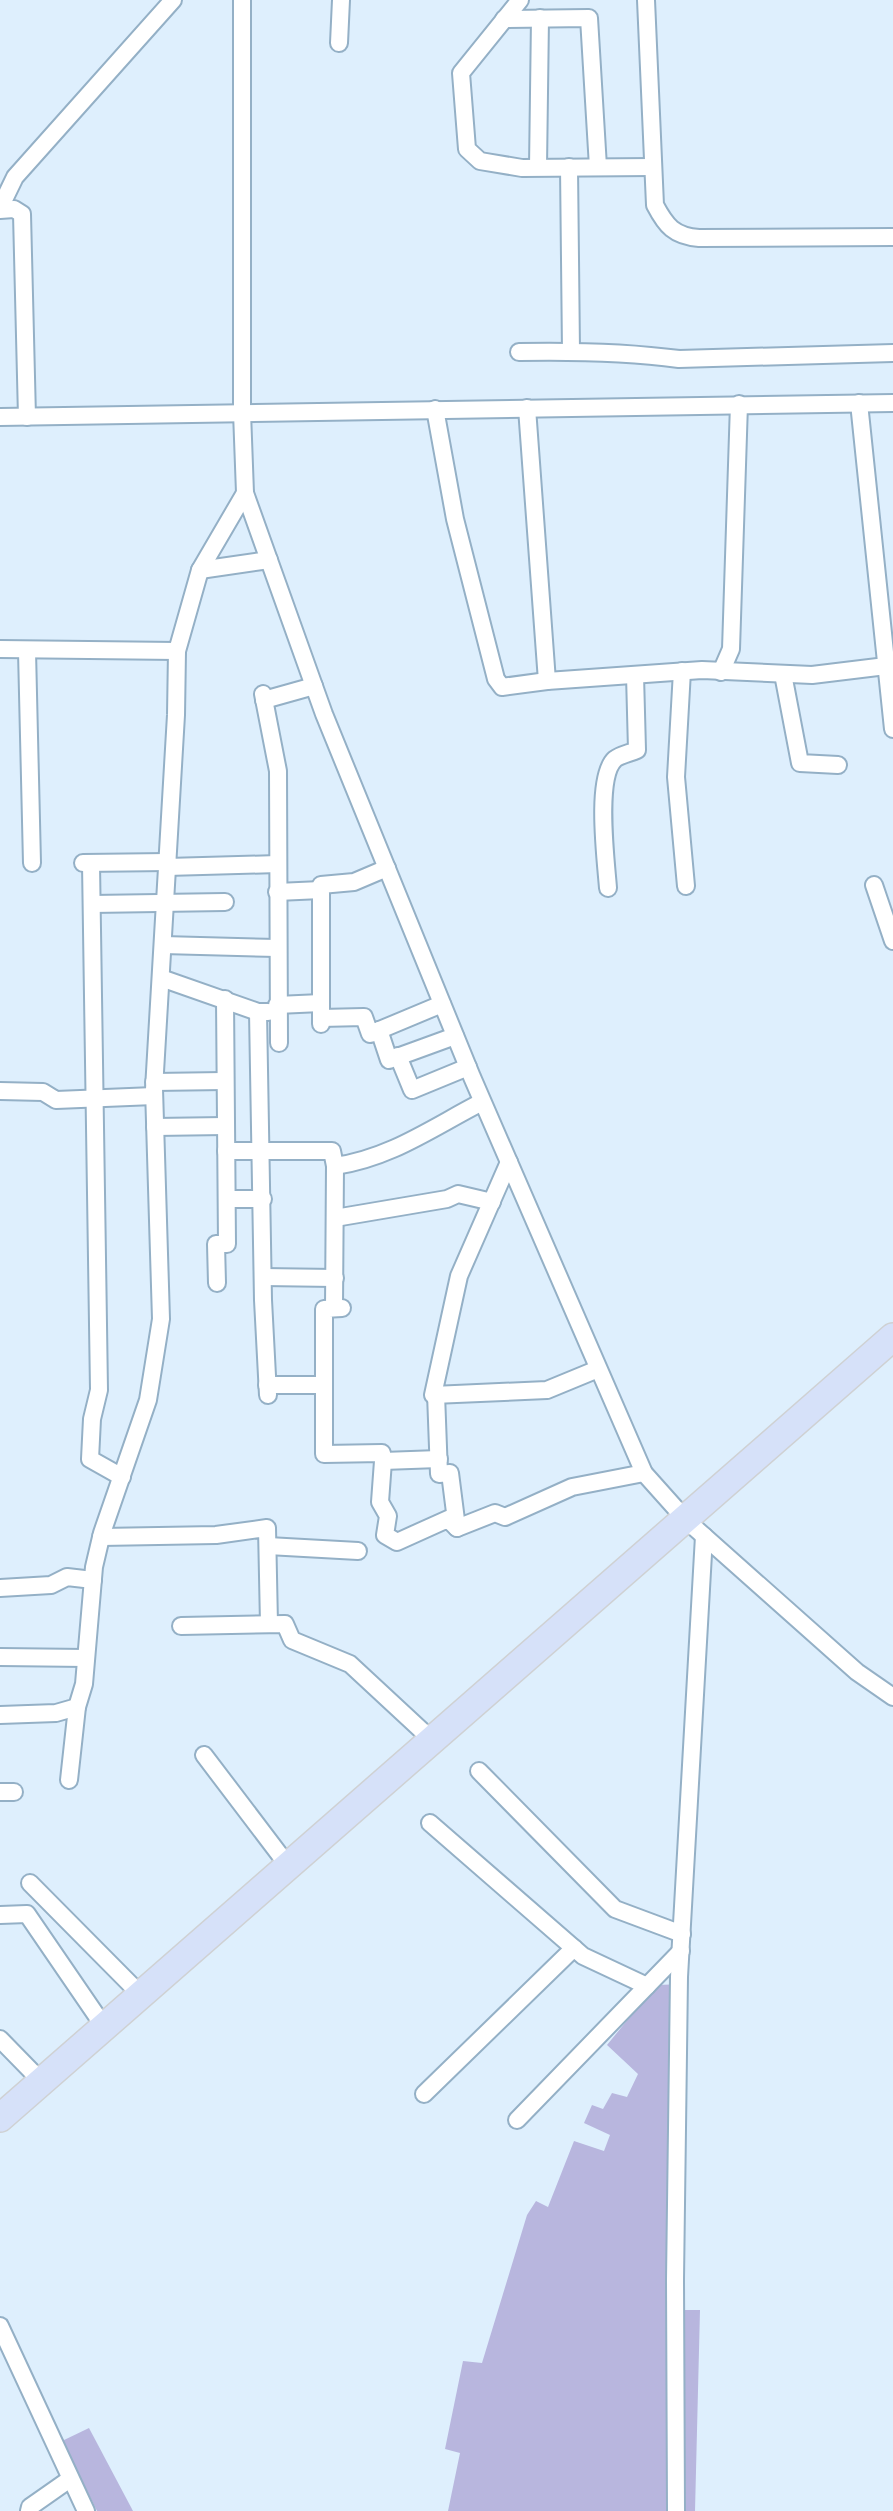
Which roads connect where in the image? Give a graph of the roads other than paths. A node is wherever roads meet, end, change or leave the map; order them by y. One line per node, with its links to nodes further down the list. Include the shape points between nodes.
1 (173, 0): 13 (street, via 15,177)
2 (242, 0): 23 (street)
3 (341, 0): 8 (street)
4 (520, 0): 7 (street)
5 (646, 0): 11 (street)
6 (540, 18): 7 (street); 9 (street); 10 (street, via 589,18)
7 (504, 19): 9 (street, via 461,73 467,149 480,161)
8 (339, 43)
9 (538, 167): 12 (street)
10 (598, 167): 11 (street); 12 (street)
11 (653, 167): 14 (street, via 656,205 666,226 682,237)
12 (569, 168): 15 (street)
13 (0, 209): 25 (street, via 14,209 22,214)
14 (893, 237)
15 (571, 351): 16 (street); 17 (street, via 679,359)
16 (519, 352)
17 (893, 353)
18 (859, 403): 19 (street); 20 (street); 32 (street)
19 (893, 403)
20 (739, 404): 21 (street); 34 (street, via 731,648)
21 (526, 408): 22 (street); 37 (street)
22 (435, 409): 23 (street); 37 (street, via 455,519 496,679 502,687)
23 (242, 412): 25 (street); 26 (street)
24 (0, 417): 25 (street)
25 (27, 417)
26 (245, 493): 27 (street); 28 (street)
27 (269, 560): 28 (street); 38 (street)
28 (200, 570): 31 (street)
29 (0, 649): 30 (street)
30 (27, 651): 31 (street); 41 (street)
31 (177, 651): 42 (street)
32 (886, 666): 35 (street, via 812,675); 39 (street)
33 (682, 671): 34 (street); 36 (street); 46 (street, via 676,777)
34 (721, 672): 35 (street)
35 (783, 674): 40 (street, via 800,763)
36 (635, 675): 37 (street); 47 (street, via 637,750 615,759 607,773 604,823)
37 (547, 681)
38 (314, 686): 43 (street, via 264,697 278,771); 44 (street)
39 (893, 729)
40 (838, 765)
41 (32, 863)
42 (168, 864): 43 (street); 51 (street); 52 (street, via 87,864)
43 (278, 864): 49 (street)
44 (387, 868): 48 (street, via 354,882 321,885); 58 (street)
45 (874, 885): 53 (street)
46 (686, 886)
47 (608, 888)
48 (321, 890): 49 (street); 61 (street)
49 (277, 892): 55 (street)
50 (225, 902): 51 (street)
51 (165, 903): 52 (street); 54 (street)
52 (92, 904): 70 (street)
53 (893, 941)
54 (163, 945): 55 (street); 56 (street)
55 (277, 948): 59 (street)
56 (161, 978): 57 (street); 68 (street)
57 (225, 999): 60 (street); 67 (street)
58 (442, 1004): 62 (street); 63 (street)
59 (277, 1008): 60 (street); 61 (street); 64 (street)
60 (258, 1012): 75 (street)
61 (321, 1015): 62 (street, via 364,1017 370,1034)
62 (379, 1030): 65 (street, via 389,1060)
63 (455, 1036): 65 (street); 66 (street)
64 (279, 1043)
65 (398, 1056): 66 (street, via 412,1090)
66 (468, 1067): 71 (street)
67 (224, 1081): 68 (street); 72 (street)
68 (154, 1089): 70 (street); 73 (street)
69 (0, 1091): 70 (street, via 43,1092 56,1100)
70 (96, 1098): 92 (street, via 99,1390 92,1419 90,1458)
71 (482, 1102): 76 (street); 77 (street, via 395,1150 361,1163)
72 (225, 1126): 73 (street); 74 (street)
73 (155, 1127): 92 (street, via 161,1319 148,1400)
74 (226, 1151): 75 (street); 78 (street)
75 (261, 1151): 77 (street, via 332,1151); 79 (street)
76 (509, 1162): 80 (street); 86 (street)
77 (335, 1166): 81 (street)
78 (226, 1199): 79 (street); 84 (street, via 227,1244 216,1244)
79 (263, 1199): 82 (street)
80 (492, 1202): 81 (street, via 458,1194); 88 (street, via 459,1276 433,1395)
81 (335, 1218): 83 (street)
82 (263, 1277): 83 (street); 87 (street, via 267,1390)
83 (334, 1278): 87 (street, via 338,1308 324,1309)
84 (217, 1283)
85 (893, 1337): 94 (main road)
86 (598, 1369): 88 (street, via 547,1390); 91 (street)
87 (323, 1385): 90 (street, via 324,1454 382,1453)
88 (436, 1394): 89 (street)
89 (439, 1459): 90 (street); 93 (street, via 439,1474 450,1473)
90 (383, 1461): 93 (street, via 380,1502 388,1516 385,1535 397,1542 448,1519)
91 (644, 1473): 93 (street, via 572,1487 505,1517 495,1513); 94 (street)
92 (122, 1477): 95 (street)
93 (457, 1528)
94 (695, 1528): 104 (street, via 857,1672); 107 (main road); 115 (street)
95 (101, 1537): 96 (street, via 216,1536 267,1528); 98 (street)
96 (268, 1546): 97 (street); 100 (street)
97 (358, 1551)
98 (93, 1580): 99 (street, via 67,1577 51,1585); 103 (street)
99 (0, 1588)
100 (269, 1624): 101 (street); 107 (street, via 285,1623 292,1640 350,1664)
101 (181, 1626)
102 (0, 1657): 103 (street)
103 (86, 1658): 105 (street)
104 (893, 1697)
105 (77, 1707): 106 (street, via 56,1713); 110 (street)
106 (0, 1715)
107 (433, 1741): 112 (main road)
108 (204, 1755): 112 (street)
109 (479, 1771): 115 (street, via 615,1909)
110 (69, 1780)
111 (430, 1823): 116 (street)
112 (290, 1867): 119 (main road)
113 (30, 1883): 119 (street)
114 (0, 1915): 120 (street, via 27,1914)
115 (682, 1934): 117 (street)
116 (573, 1948): 118 (street); 123 (street)
117 (681, 1952): 118 (street); 130 (street, via 675,2280)
118 (647, 1986): 125 (street)
119 (142, 1996): 120 (main road)
120 (105, 2028): 122 (main road)
121 (0, 2038): 122 (street)
122 (42, 2082): 124 (main road)
123 (423, 2094)
124 (0, 2118)
125 (517, 2120)
126 (0, 2326): 127 (street)
127 (70, 2479): 128 (street); 129 (street)
128 (29, 2511)
129 (86, 2511)
130 (676, 2511)

